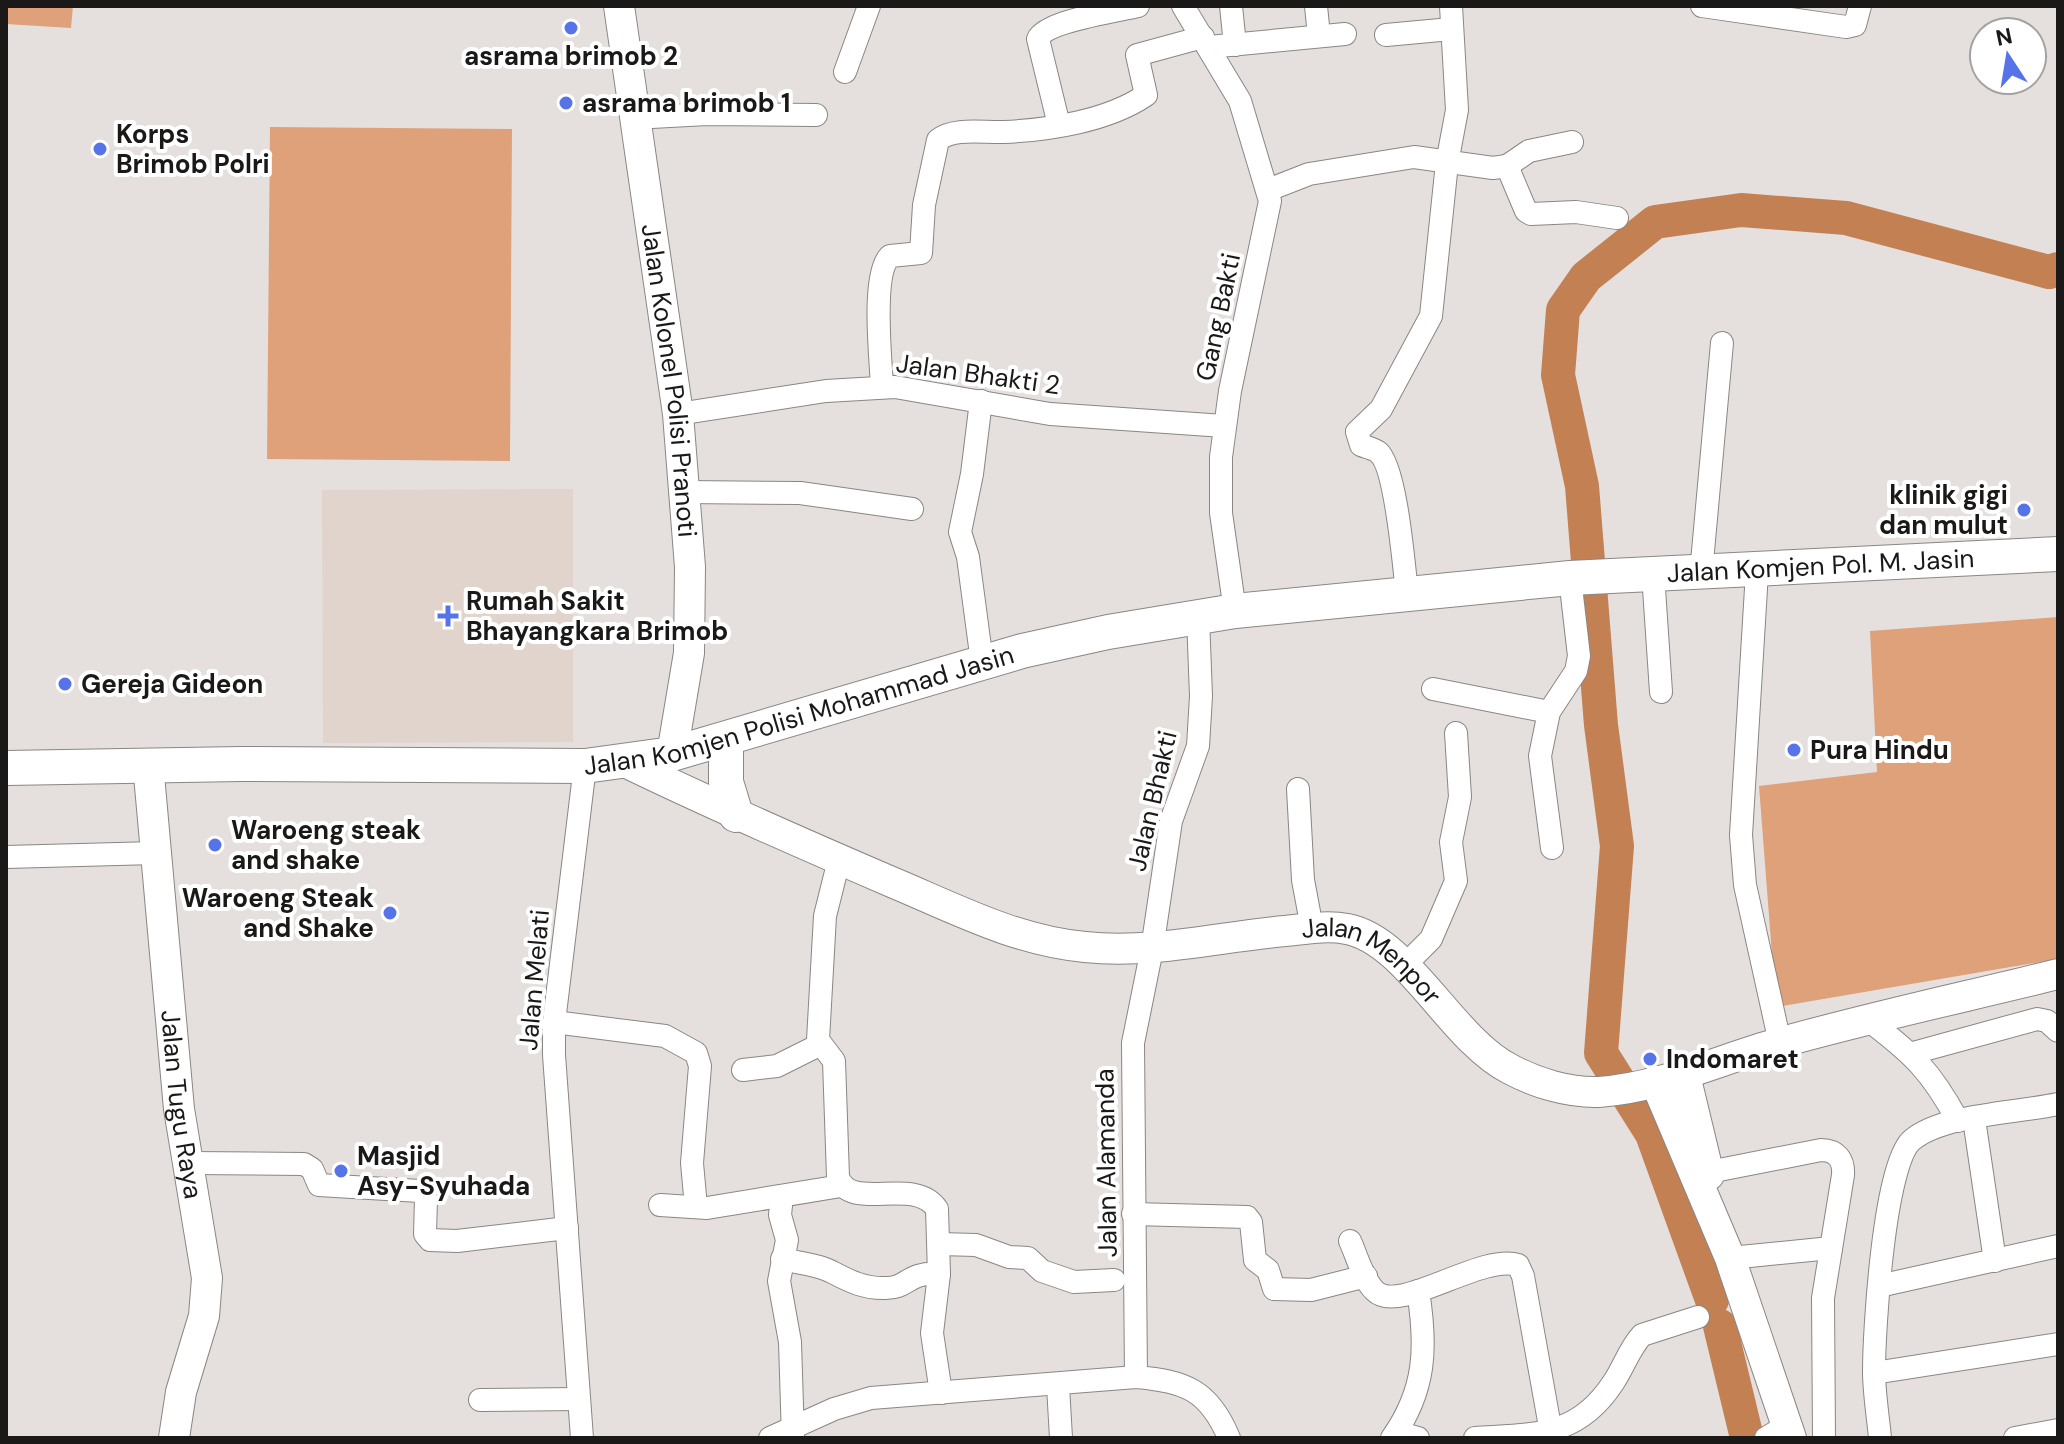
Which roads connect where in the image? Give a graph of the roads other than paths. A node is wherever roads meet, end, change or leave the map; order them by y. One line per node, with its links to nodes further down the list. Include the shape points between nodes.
1 (619, 6): 19 (street, Jalan Kolonel Polisi Pranoti)
2 (869, 6): 16 (street)
3 (1138, 6): 18 (street, via 1040,33)
4 (1183, 6): 15 (street, Gang Bakti)
5 (1231, 6): 15 (street)
6 (1316, 6): 14 (street)
7 (1451, 6): 11 (street)
8 (1702, 6): 10 (street)
9 (1860, 6): 10 (street, via 1858,20 1850,27)
10 (1776, 11)
11 (1451, 29): 13 (street); 21 (street, via 1458,89)
12 (1345, 34): 14 (street)
13 (1386, 35)
14 (1319, 36): 15 (street)
15 (1217, 44): 23 (street, Gang Bakti); 26 (street, via 1137,55 1146,95 1134,103 1058,125 959,133 938,140 924,205 921,253 890,256 883,268)
16 (845, 72)
17 (816, 115): 19 (street)
18 (1057, 117)
19 (633, 118): 28 (street, Jalan Kolonel Polisi Pranoti)
20 (1572, 142): 22 (street, via 1529,151)
21 (1447, 163): 22 (street); 23 (street, via 1400,158 1309,174); 37 (street, via 1431,316 1381,409 1357,432 1361,445 1385,461)
22 (1507, 166): 24 (street, via 1531,214 1576,212)
23 (1268, 190): 29 (street, Gang Bakti, via 1269,216)
24 (1617, 218)
25 (1722, 343): 34 (street)
26 (882, 387): 27 (street, Jalan Bhakti 2); 28 (street, Jalan Bhakti 2)
27 (981, 401): 29 (street, Jalan Bhakti 2, via 1050,414); 40 (street, via 960,532)
28 (678, 414): 30 (street, Jalan Kolonel Polisi Pranoti)
29 (1224, 426): 38 (street, Gang Bakti, via 1221,513)
30 (684, 492): 31 (street, via 800,493); 46 (street, Jalan Kolonel Polisi Pranoti, via 691,622)
31 (912, 509)
32 (2058, 554): 33 (main road, Jalan Komjen Pol. M. Jasin)
33 (1757, 572): 34 (main road, Jalan Komjen Pol. M. Jasin); 65 (street, via 1741,835 1745,885)
34 (1701, 573): 35 (main road, Jalan Komjen Pol. M. Jasin)
35 (1653, 574): 36 (main road, Jalan Komjen Pol. M. Jasin); 42 (street)
36 (1586, 577): 37 (main road, Jalan Komjen Polisi Mohammad Jasin); 43 (street, via 1576,671)
37 (1407, 593): 38 (main road, Jalan Komjen Polisi Mohammad Jasin)
38 (1235, 611): 39 (main road, Jalan Komjen Polisi Mohammad Jasin)
39 (1198, 617): 40 (main road, Jalan Komjen Polisi Mohammad Jasin); 58 (street, Jalan Bhakti, via 1198,746 1171,821)
40 (982, 662): 45 (main road, Jalan Komjen Polisi Mohammad Jasin)
41 (1433, 689): 43 (street)
42 (1661, 692)
43 (1549, 712): 53 (street, via 1540,756)
44 (1456, 733): 59 (street, via 1460,797 1451,842 1456,881 1431,939)
45 (726, 740): 46 (main road, Jalan Komjen Polisi Mohammad Jasin); 52 (main road, via 726,782)
46 (672, 754): 47 (main road, Jalan Komjen Polisi Mohammad Jasin)
47 (625, 762): 49 (main road, Jalan Komjen Polisi Mohammad Jasin); 52 (street, Jalan Menpor)
48 (148, 764): 49 (main road, Jalan Komjen Polisi Mohammad Jasin); 50 (main road, Jalan Komjen Polisi Mohammad Jasin); 54 (street, Jalan Tugu Raya)
49 (585, 766): 62 (street, Jalan Melati)
50 (6, 768)
51 (1298, 789): 57 (street, via 1303,880)
52 (736, 815): 56 (street, Jalan Menpor)
53 (1552, 848)
54 (155, 853): 55 (street); 71 (street, Jalan Tugu Raya)
55 (6, 857)
56 (839, 860): 58 (street, Jalan Menpor, via 1026,936 1080,947); 64 (street, via 825,916)
57 (1312, 928): 58 (street, Jalan Menpor); 59 (street, Jalan Menpor, via 1364,934)
58 (1152, 949): 78 (street, Jalan Alamanda, via 1133,1043)
59 (1404, 966): 68 (street, Jalan Menpor, via 1493,1060 1528,1078 1557,1087 1606,1091)
60 (2058, 974): 61 (street, Jalan Menpor)
61 (1868, 1020): 65 (street, Jalan Menpor); 66 (street)
62 (554, 1022): 77 (street, via 665,1036 696,1053); 79 (street, Jalan Melati)
63 (2058, 1031): 66 (street, via 2037,1019)
64 (819, 1042): 67 (street, via 777,1066); 73 (street, via 834,1061 834,1134)
65 (1780, 1043): 68 (street, Jalan Menpor)
66 (1913, 1053): 70 (street)
67 (743, 1070)
68 (1660, 1079): 72 (street); 76 (street)
69 (2058, 1104): 70 (street)
70 (1966, 1120): 86 (street); 90 (street, via 1920,1134 1903,1151 1894,1178)
71 (188, 1163): 79 (street, via 304,1164 319,1185 420,1191 427,1203 425,1234 430,1240); 105 (street, Jalan Tugu Raya, via 207,1278 204,1316 181,1392)
72 (1709, 1172): 76 (street); 83 (street, via 1832,1151 1844,1171)
73 (841, 1186): 74 (street); 81 (street, via 851,1193 897,1193 932,1201)
74 (782, 1196): 77 (street); 85 (street, via 780,1215 787,1240)
75 (660, 1205): 77 (street)
76 (1708, 1205): 84 (street)
77 (696, 1207)
78 (1133, 1214): 88 (street, via 1247,1217 1255,1260 1268,1270 1274,1289 1311,1290); 95 (street, Jalan Alamanda)
79 (567, 1228): 98 (street, Jalan Melati)
80 (1350, 1241): 88 (street)
81 (939, 1244): 87 (street); 89 (street, via 976,1245 1031,1259 1042,1271 1079,1283)
82 (2058, 1246): 86 (street)
83 (1831, 1248): 84 (street); 111 (street, via 1821,1333)
84 (1730, 1258): 103 (street)
85 (782, 1259): 87 (street, via 882,1288 897,1287 914,1274); 101 (street, via 779,1281 790,1342)
86 (1995, 1261): 90 (street)
87 (939, 1274): 97 (street, via 932,1333)
88 (1366, 1276): 91 (street, via 1380,1295)
89 (1114, 1280)
90 (1879, 1286): 94 (street)
91 (1418, 1291): 102 (street, via 1504,1263 1520,1267); 104 (street, via 1422,1376)
92 (1698, 1317): 102 (street, via 1642,1335 1599,1400)
93 (2058, 1344): 94 (street)
94 (1874, 1373): 112 (street)
95 (1136, 1377): 96 (street); 109 (street, via 1193,1389 1215,1410)
96 (1058, 1386): 97 (street); 108 (street)
97 (941, 1393): 101 (street, via 855,1401)
98 (578, 1399): 99 (street); 106 (street, Jalan Melati)
99 (480, 1400)
100 (2058, 1430): 113 (street)
101 (793, 1434): 107 (street)
102 (1552, 1435): 110 (street)
103 (1777, 1435)
104 (1402, 1436)
105 (174, 1438)
106 (582, 1438)
107 (770, 1438)
108 (1061, 1438)
109 (1229, 1438)
110 (1475, 1438)
111 (1824, 1438)
112 (1880, 1438)
113 (2015, 1438)

